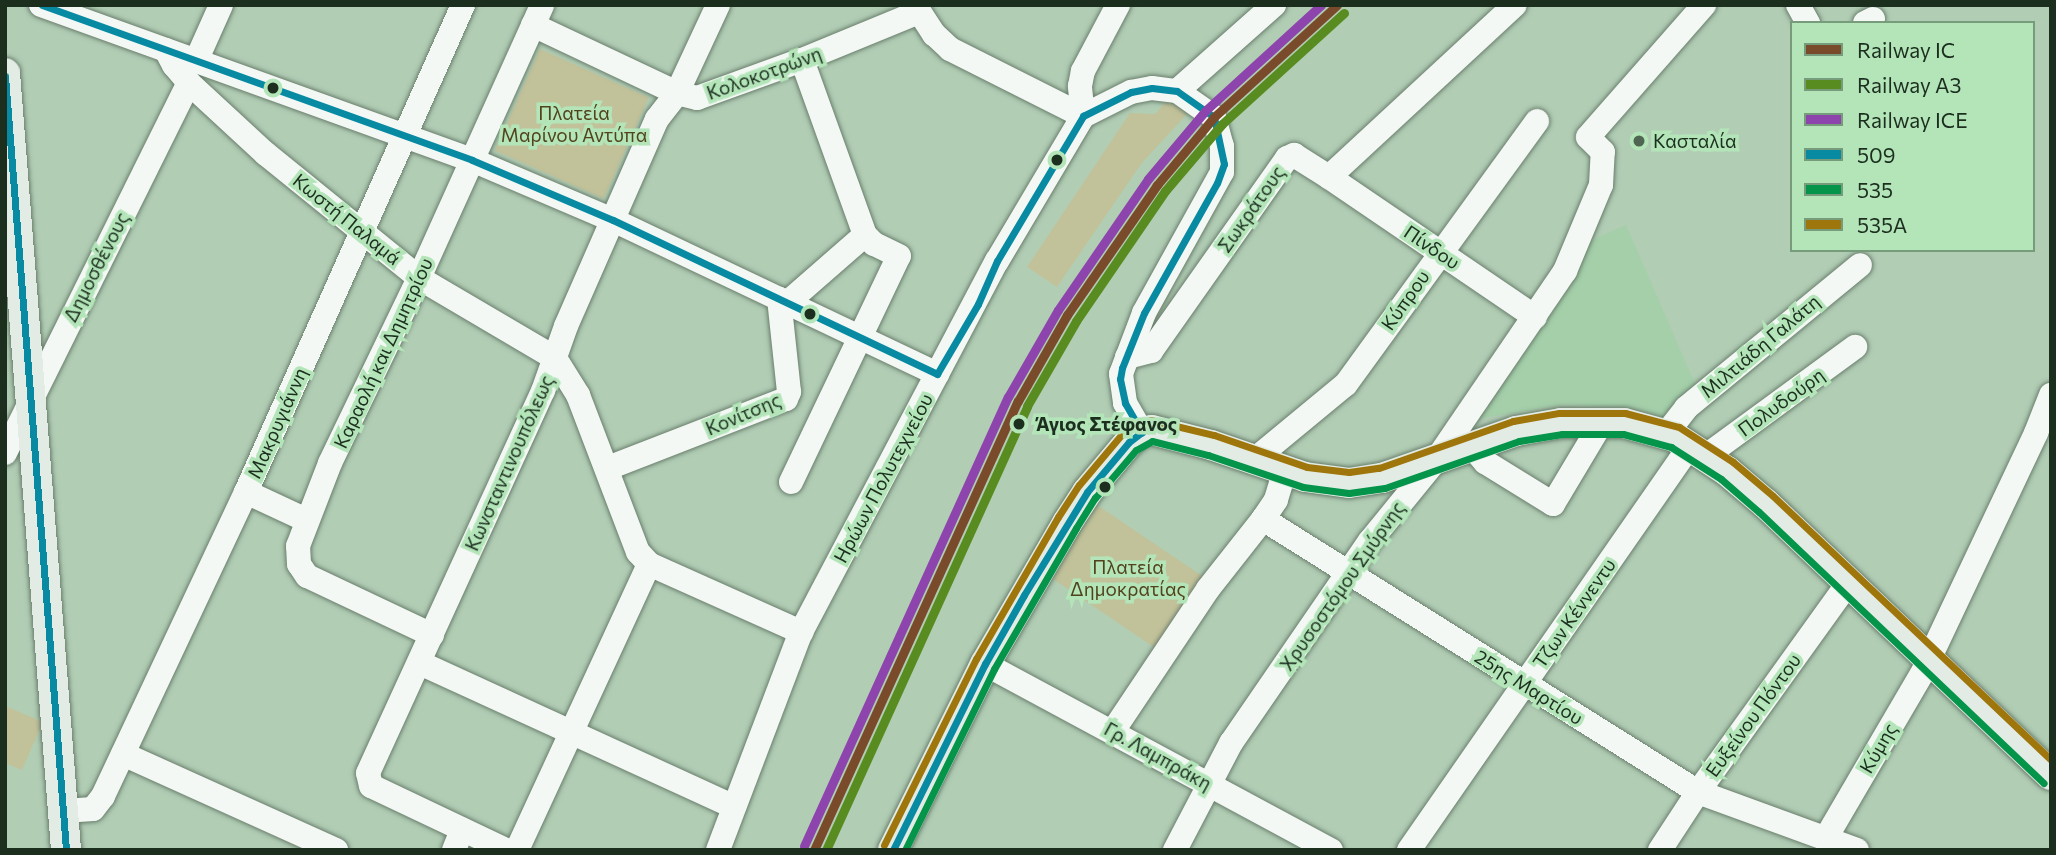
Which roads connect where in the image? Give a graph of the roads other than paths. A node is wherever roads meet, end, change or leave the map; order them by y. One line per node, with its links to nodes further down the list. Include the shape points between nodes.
1 (41, 5): 14 (street, Κωστή Παλαμά, via 166,50 174,65)
2 (221, 5): 14 (street, Δημοσθένους)
3 (463, 5): 20 (street, Μακρυγιάννη)
4 (718, 5): 17 (street, Κωνσταντινουπόλεως)
5 (1118, 5): 18 (street, via 1083,71)
6 (1274, 5): 16 (street)
7 (1515, 5): 22 (street)
8 (1704, 5): 30 (street, Χρυσοστόμου Σμύρνης, via 1588,137 1602,152 1601,186 1565,271)
9 (1798, 5): 12 (street)
10 (917, 9): 13 (street, Κολοκοτρώνη); 18 (street, via 950,49)
11 (538, 15): 17 (street, Κολοκοτρώνη); 21 (street, Καραολή και Δημητρίου)
12 (1807, 21)
13 (802, 61): 17 (street, Κολοκοτρώνη, via 706,96); 25 (street)
14 (192, 72): 20 (street); 24 (street, Κωστή Παλαμά, via 266,154); 38 (street, Δημοσθένους)
15 (5, 73): 38 (main road)
16 (1177, 92): 18 (street, via 1152,88 1131,92); 33 (street, via 1214,117 1224,164 1144,313)
17 (677, 93): 23 (street, Κωνσταντινουπόλεως, via 657,119)
18 (1083, 116): 35 (street, Ηρώων Πολυτεχνείου)
19 (1537, 121): 26 (street, Κύπρου)
20 (408, 134): 21 (street); 24 (street, Μακρυγιάννη)
21 (472, 160): 23 (street); 28 (street, Καραολή και Δημητρίου)
22 (1329, 177): 26 (street, Πίνδου); 33 (street, Σωκράτους, via 1294,155 1287,158 1151,351)
23 (613, 220): 29 (street); 34 (street, Κωνσταντινουπόλεως)
24 (363, 232): 28 (street, Κωστή Παλαμά); 50 (street, Μακρυγιάννη)
25 (865, 234): 29 (street); 31 (street, via 874,244 899,256)
26 (1439, 252): 30 (street, Πίνδου); 45 (street, Κύπρου, via 1346,384)
27 (1860, 265): 42 (street, Μιλτιάδη Γαλάτη, via 1686,408)
28 (419, 278): 34 (street, Κωστή Παλαμά); 52 (street, Καραολή και Δημητρίου)
29 (783, 301): 31 (street); 36 (street, Κονίτσης)
30 (1535, 317): 46 (street, Χρυσοστόμου Σμύρνης)
31 (860, 337): 35 (street); 39 (street)
32 (1856, 347): 42 (street, Πολυδούρη)
33 (1127, 357): 41 (street, via 1121,374 1123,394)
34 (555, 358): 47 (street, via 578,395); 57 (street, Κωνσταντινουπόλεως)
35 (937, 374): 56 (street, Ηρώων Πολυτεχνείου)
36 (789, 392): 39 (street); 47 (street, Κονίτσης, via 783,401)
37 (2051, 395): 58 (street, Κύμης)
38 (31, 397): 44 (street, Δημοσθένους); 69 (main road)
39 (826, 409): 49 (street)
40 (1602, 422): 42 (main road, via 1640,426); 43 (main road, via 1537,426); 43 (street, via 1553,504 1485,462)
41 (1142, 432): 45 (main road, via 1160,431); 60 (main road, via 1087,492)
42 (1687, 446): 55 (main road, via 1756,495); 61 (street, Τζων Κέννεντυ)
43 (1472, 447): 46 (main road)
44 (5, 453)
45 (1254, 460): 48 (main road)
46 (1436, 460): 48 (main road, via 1349,483 1326,482); 54 (street, Χρυσοστόμου Σμύρνης)
47 (608, 468): 53 (street, via 638,552)
48 (1285, 470): 51 (street, via 1276,500)
49 (791, 482)
50 (246, 492): 52 (street); 64 (street, Μακρυγιάννη)
51 (1263, 519): 54 (street, 25ης Μαρτίου); 62 (street, via 1192,612)
52 (306, 520): 57 (street, Καραολή και Δημητρίου, via 297,554 304,574)
53 (649, 564): 56 (street); 63 (street)
54 (1347, 574): 61 (street, 25ης Μαρτίου); 66 (street, Χρυσοστόμου Σμύρνης)
55 (1849, 582): 58 (main road); 67 (street, Ευξείνου Πόντου)
56 (801, 632): 68 (street, Ηρώων Πολυτεχνείου)
57 (432, 635): 59 (street, Κωνσταντινουπόλεως)
58 (1929, 659): 65 (main road); 70 (street, Κύμης)
59 (420, 663): 63 (street); 71 (street, Κωνσταντινουπόλεως, via 371,765 368,782)
60 (985, 664): 62 (street, Γρ. Λαμπράκη); 77 (main road)
61 (1524, 685): 67 (street, 25ης Μαρτίου); 80 (street, Τζων Κέννεντυ)
62 (1113, 732): 66 (street, Γρ. Λαμπράκη)
63 (572, 733): 68 (street); 75 (street)
64 (122, 754): 69 (street, Μακρυγιάννη, via 93,809); 73 (street)
65 (2049, 770)
66 (1208, 783): 78 (street, Χρυσοστόμου Σμύρνης); 79 (street, Γρ. Λαμπράκη)
67 (1698, 792): 70 (street, 25ης Μαρτίου); 81 (street, Ευξείνου Πόντου)
68 (734, 807): 76 (street, Ηρώων Πολυτεχνείου)
69 (64, 811): 72 (main road)
70 (1826, 836): 82 (street, 25ης Μαρτίου)
71 (458, 840): 74 (street, Κωνσταντινουπόλεως)
72 (66, 850)
73 (336, 850)
74 (506, 850)
75 (517, 850)
76 (718, 850)
77 (893, 850)
78 (1175, 850)
79 (1331, 850)
80 (1409, 850)
81 (1660, 850)
82 (1857, 850)

